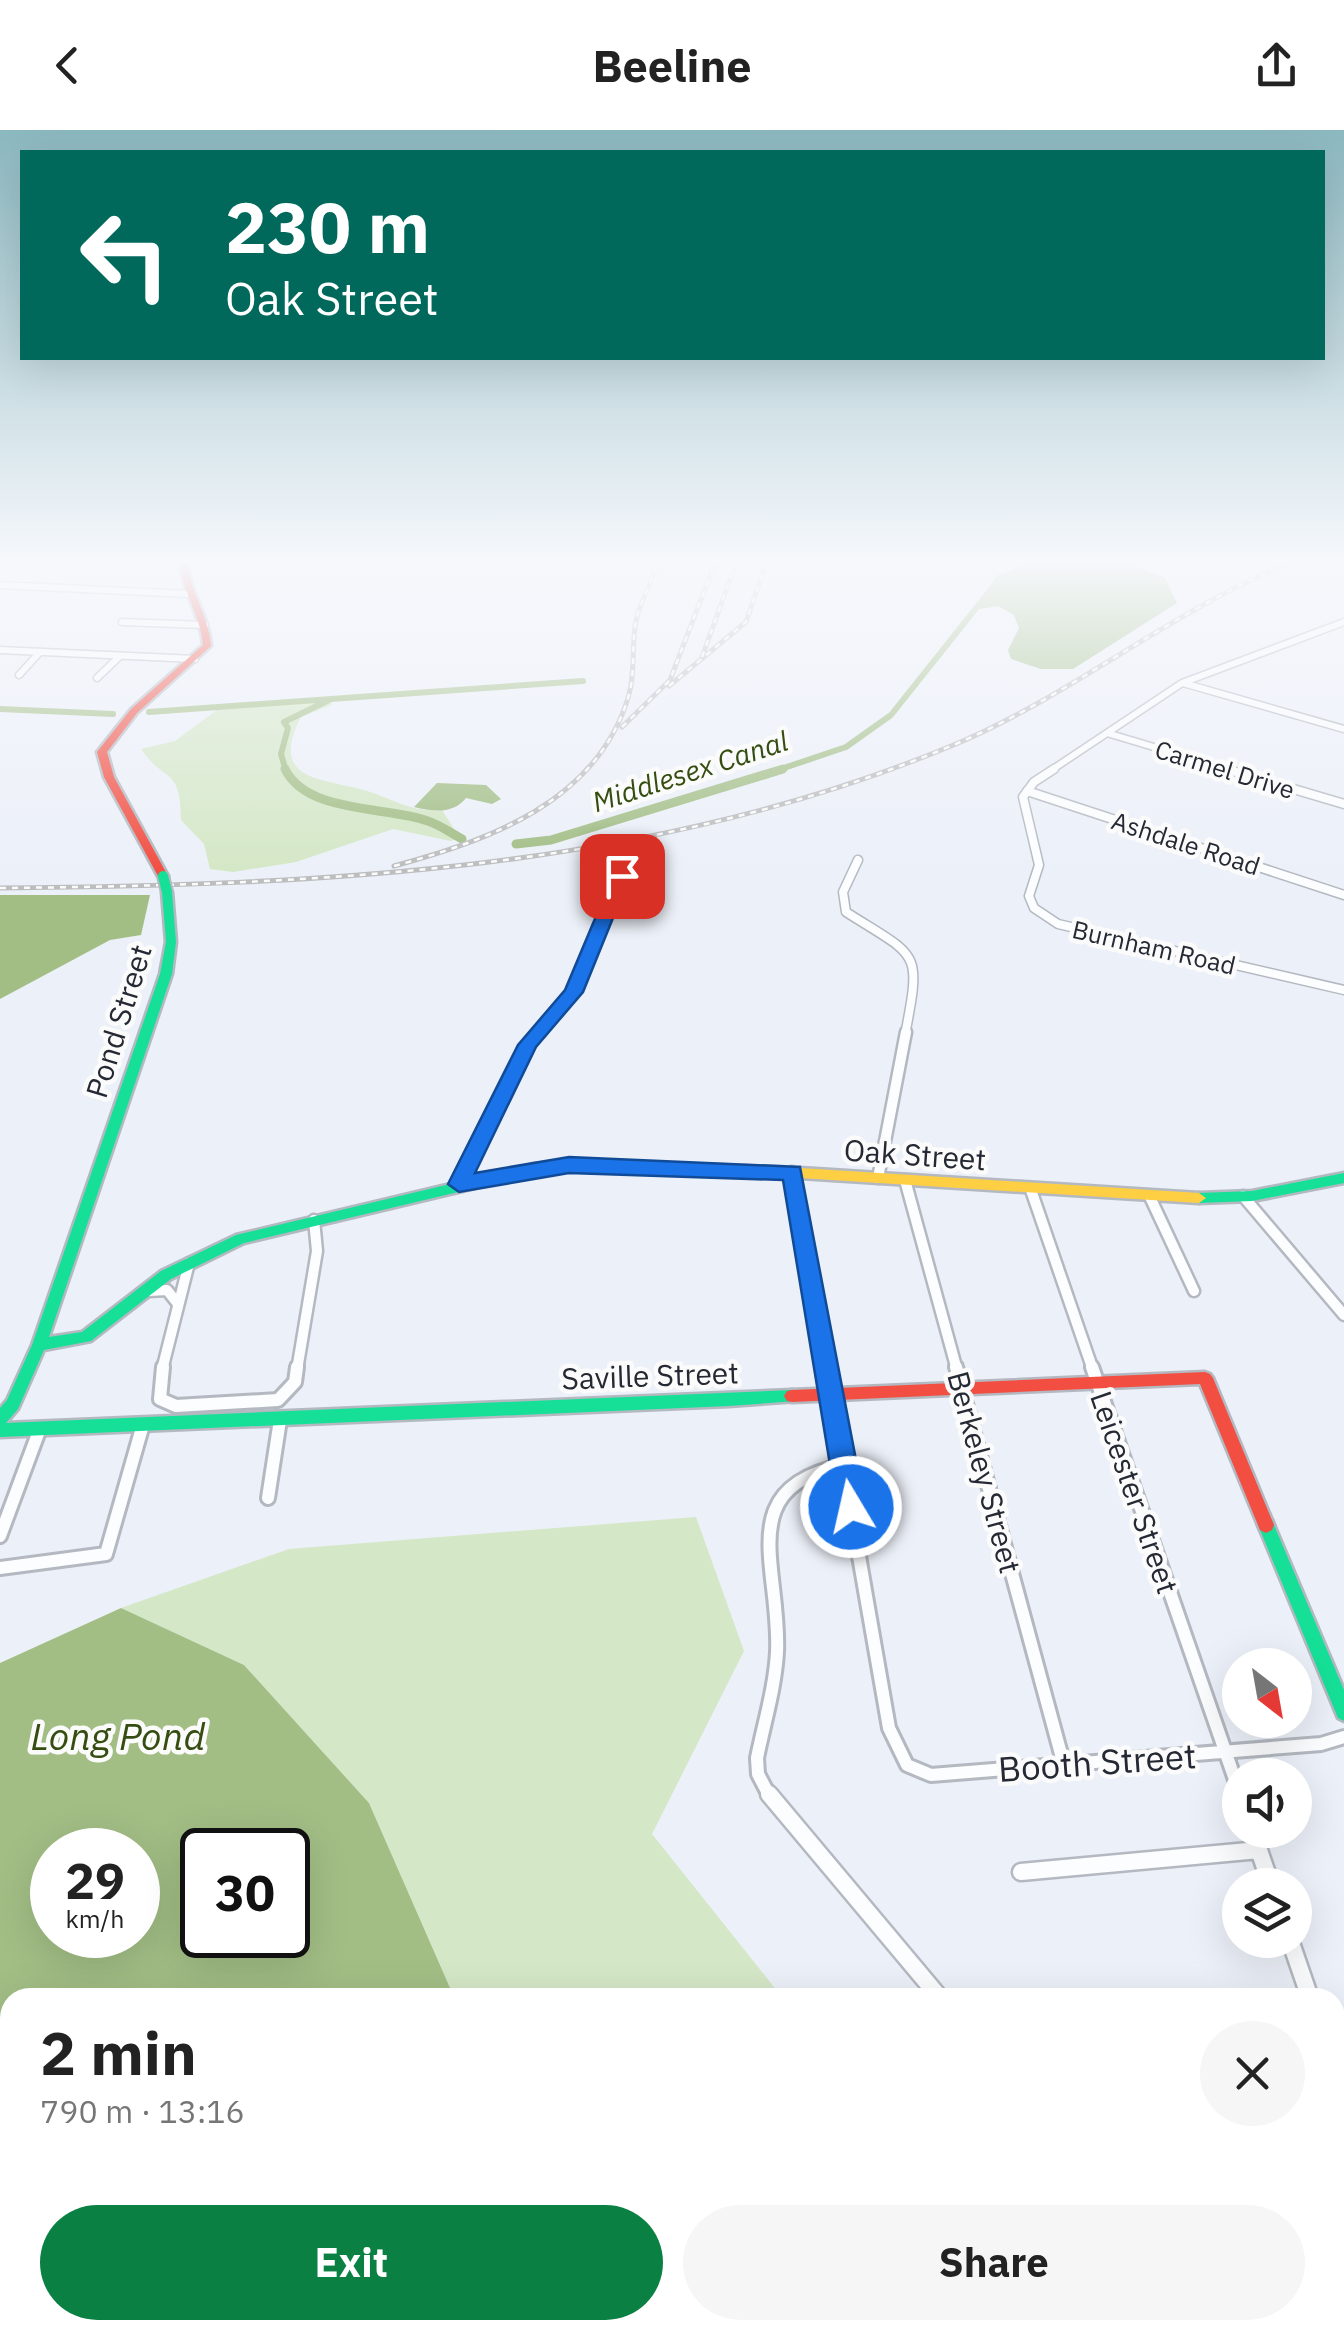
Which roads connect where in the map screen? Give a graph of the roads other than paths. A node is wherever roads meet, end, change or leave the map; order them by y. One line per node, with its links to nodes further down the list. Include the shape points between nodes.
1 (28, 666): 5 (street)
2 (109, 666): 6 (street)
3 (188, 666): 30 (street, Pond Street, via 134,710 102,752 165,884 171,925 166,974)
4 (1227, 666): 7 (street)
5 (19, 676)
6 (97, 678)
7 (1182, 683): 8 (street); 9 (street)
8 (1344, 728)
9 (1107, 733): 10 (street); 11 (street, Carmel Drive)
10 (1027, 790): 14 (street, Ashdale Road); 15 (street, Burnham Road, via 1022,806 1039,866 1029,896 1042,916)
11 (1344, 804)
12 (858, 860): 17 (street, via 841,903 905,950 917,974)
13 (637, 866): 20 (street, via 622,876 574,992 528,1045)
14 (1344, 895)
15 (1344, 990)
16 (792, 1172): 17 (street, Oak Street); 20 (street, Oak Street, via 569,1165); 33 (street)
17 (878, 1178): 19 (street, Oak Street)
18 (1344, 1178): 22 (street, Oak Street)
19 (905, 1180): 21 (street, Oak Street); 32 (street, Berkeley Street)
20 (459, 1184): 24 (street, Oak Street)
21 (1031, 1190): 23 (street, Oak Street); 31 (street, Leicester Street)
22 (1244, 1196): 23 (street, Oak Street); 29 (street)
23 (1150, 1197): 26 (street)
24 (314, 1220): 25 (street, Oak Street, via 241,1239); 28 (street, via 318,1247 290,1392 269,1402 161,1401 158,1388)
25 (189, 1262): 27 (street, Oak Street); 28 (street)
26 (1194, 1291)
27 (139, 1295): 28 (street, via 167,1290); 30 (street, Oak Street, via 86,1337)
28 (178, 1306)
29 (1344, 1315)
30 (39, 1346): 34 (street, Pond Street)
31 (1098, 1382): 32 (street, Saville Street); 43 (street, Saville Street, via 1205,1378); 45 (street, Leicester Street)
32 (962, 1387): 33 (street, Saville Street); 47 (street, Berkeley Street)
33 (832, 1393): 35 (street, Saville Street); 39 (street)
34 (0, 1419)
35 (280, 1420): 36 (street, Saville Street); 40 (street)
36 (142, 1428): 38 (street, Saville Street); 42 (street, via 106,1554)
37 (0, 1430): 38 (street, Saville Street)
38 (39, 1431): 41 (street)
39 (845, 1466): 47 (street, Booth Street, via 897,1757 908,1770 931,1775); 52 (street, via 824,1466 790,1480 770,1512 777,1651 758,1774 772,1800)
40 (268, 1498)
41 (0, 1536)
42 (0, 1568)
43 (1344, 1712)
44 (1344, 1737): 45 (street, Booth Street)
45 (1226, 1752): 46 (street, Leicester Street); 47 (street, Booth Street)
46 (1228, 1758)
47 (1064, 1764)
48 (1259, 1850): 49 (street); 50 (street)
49 (1266, 1868)
50 (1021, 1872)
51 (1296, 1958): 53 (street)
52 (932, 1988)
53 (1307, 1988)

